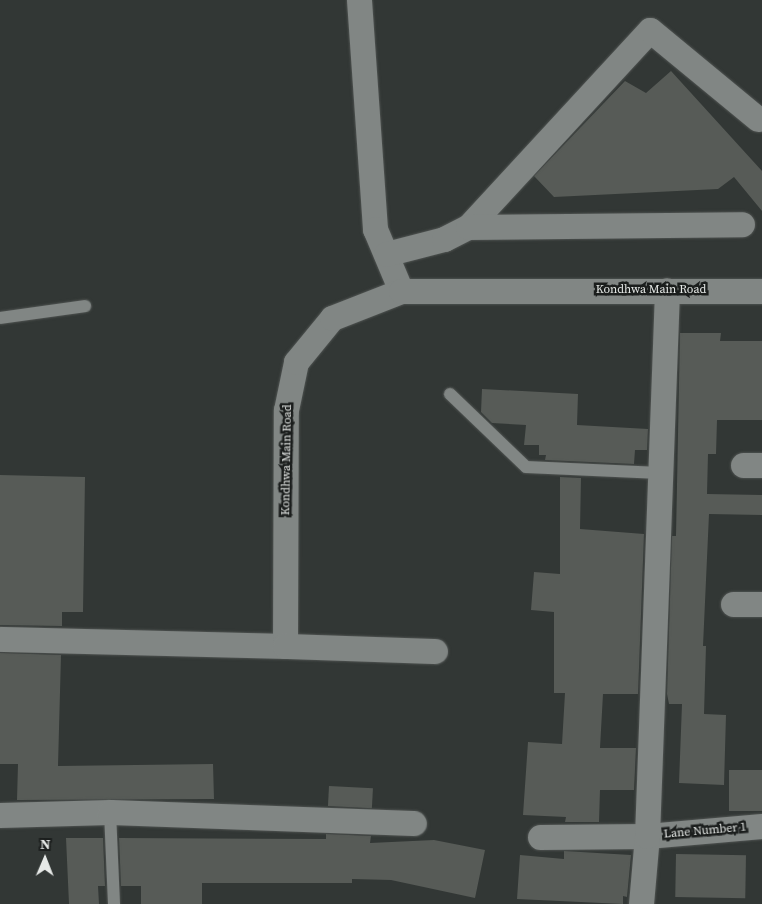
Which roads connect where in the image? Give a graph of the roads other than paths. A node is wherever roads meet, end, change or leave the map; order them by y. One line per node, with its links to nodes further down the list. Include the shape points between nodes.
1 (359, 0): 5 (street, via 375,229)
2 (758, 119): 4 (street, via 650,30)
3 (742, 224): 4 (street)
4 (468, 227): 5 (street, via 444,239)
5 (386, 254): 7 (street)
6 (667, 290): 7 (street, Kondhwa Main Road); 8 (street, Kondhwa Main Road); 12 (street)
7 (401, 291): 16 (street, Kondhwa Main Road, via 332,318 296,362 286,410)
8 (762, 291)
9 (85, 306): 10 (lane)
10 (0, 318)
11 (450, 394): 12 (lane, via 526,467)
12 (660, 473): 22 (street)
13 (733, 604): 14 (street)
14 (762, 604)
15 (0, 639): 16 (street)
16 (285, 646): 17 (street)
17 (435, 651)
18 (110, 812): 19 (street); 20 (street); 24 (lane)
19 (0, 815)
20 (414, 823)
21 (762, 826): 22 (street, Lane Number 1)
22 (647, 836): 23 (street, Lane Number 1); 25 (street)
23 (540, 837)
24 (114, 904)
25 (641, 904)

